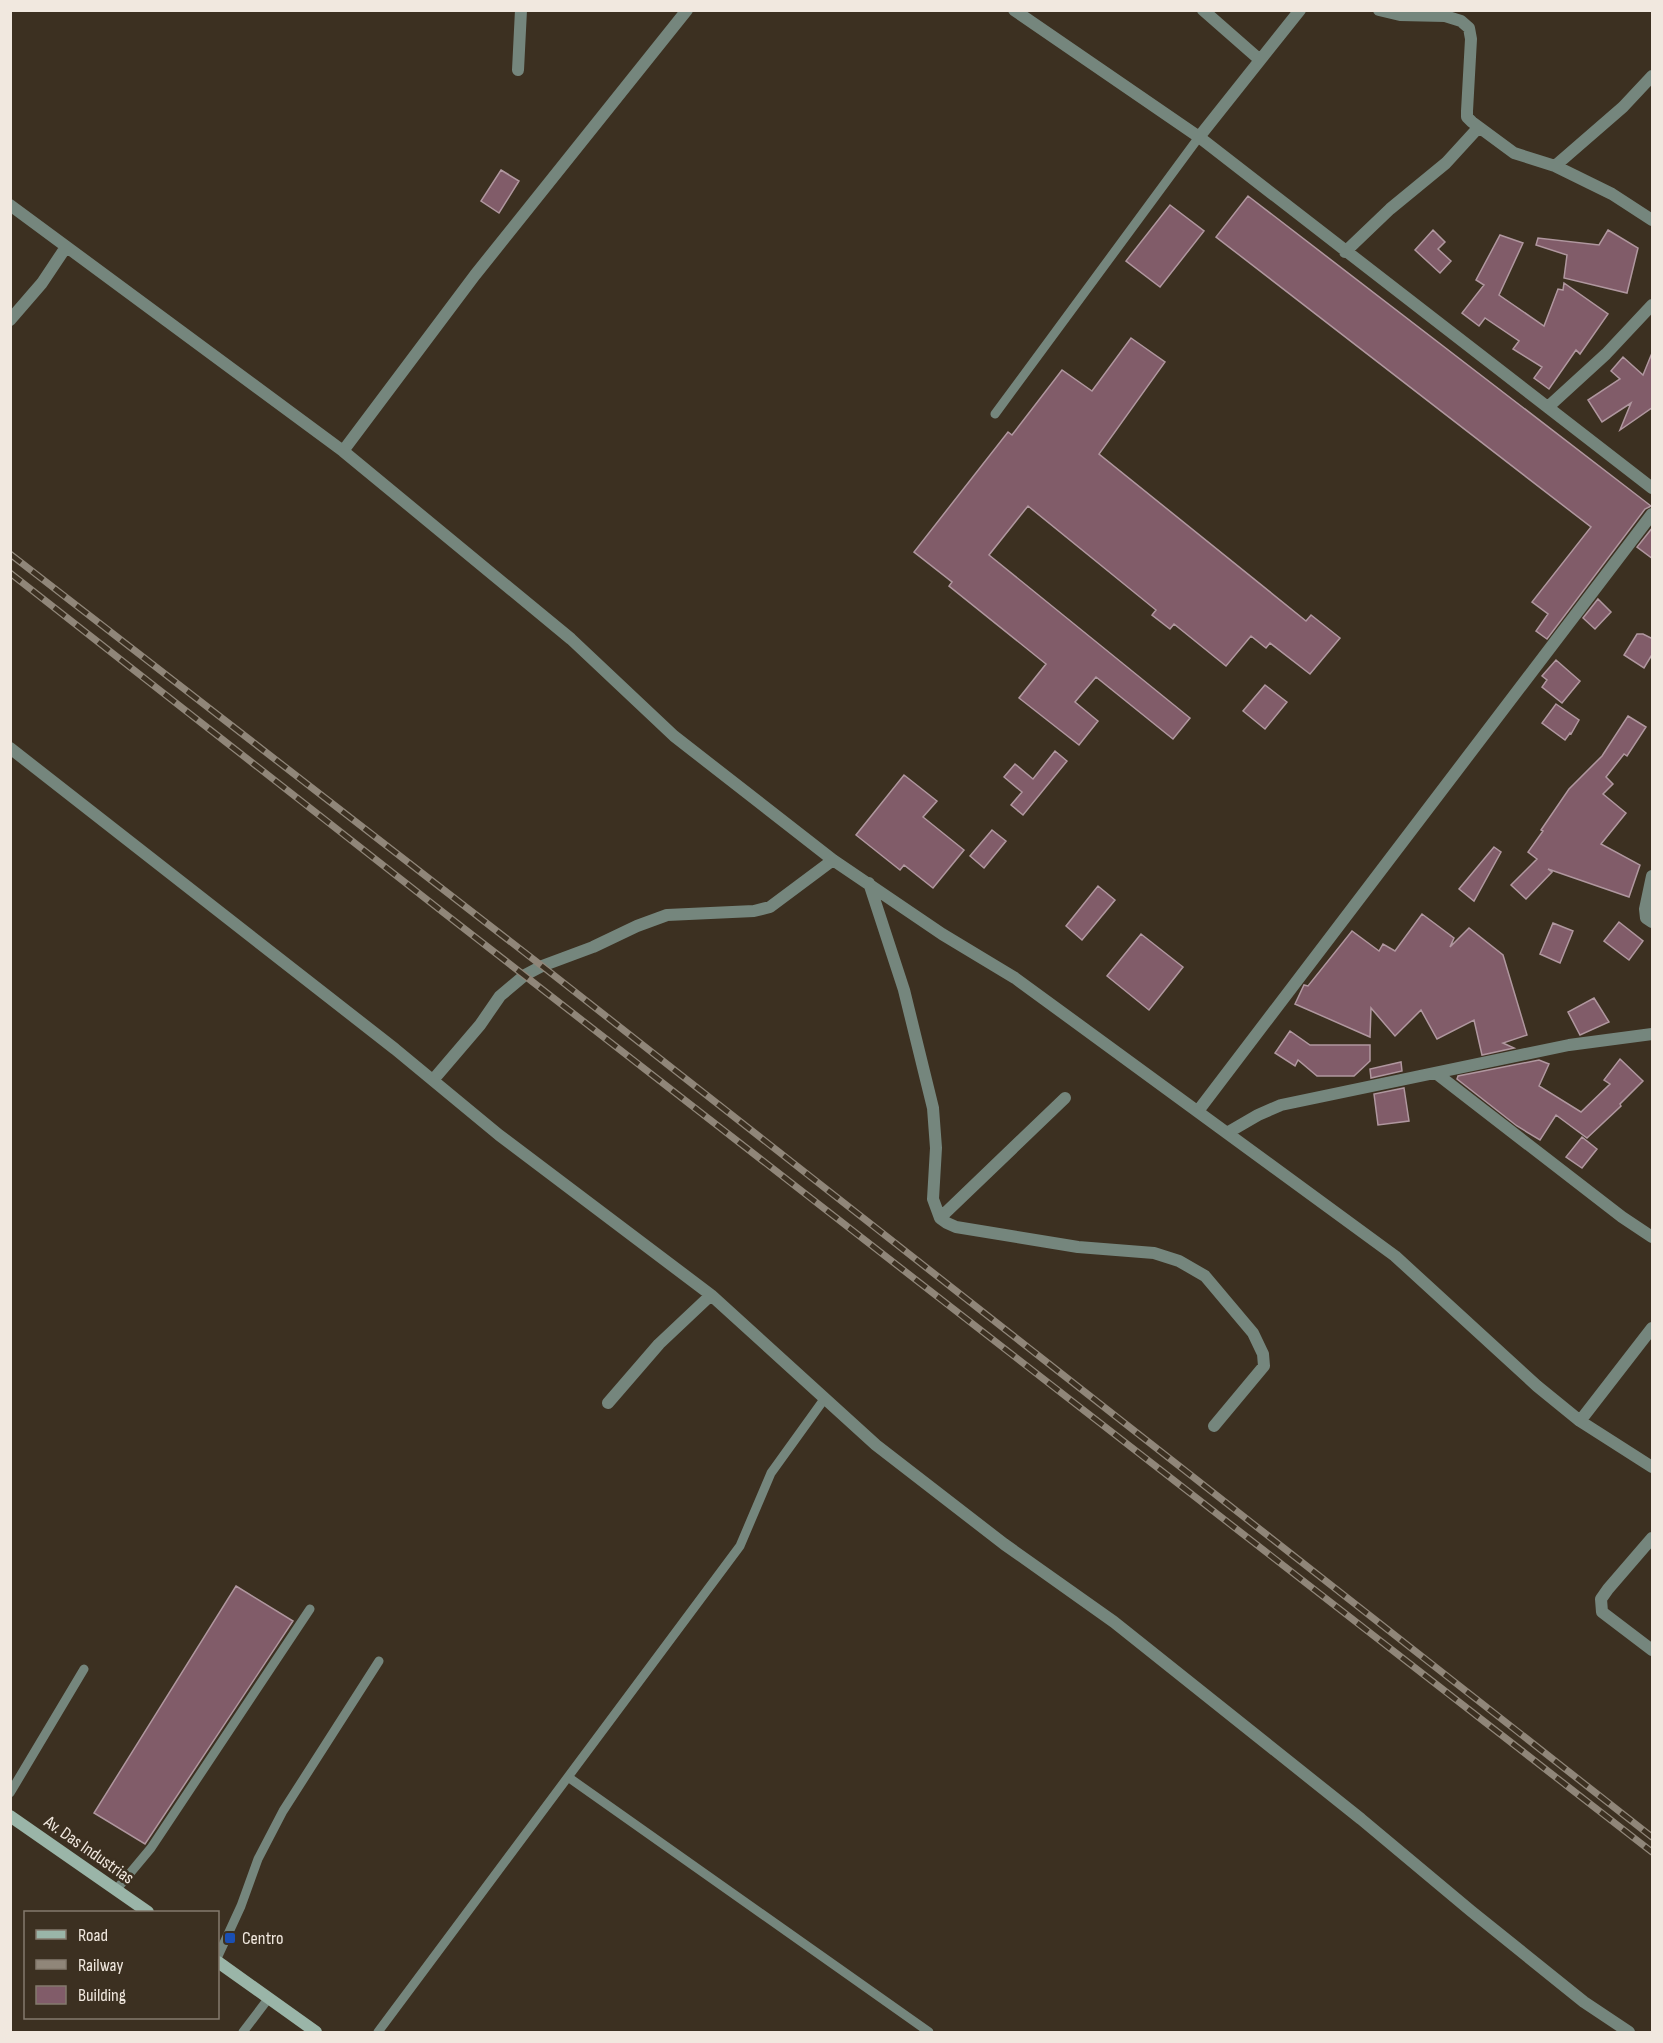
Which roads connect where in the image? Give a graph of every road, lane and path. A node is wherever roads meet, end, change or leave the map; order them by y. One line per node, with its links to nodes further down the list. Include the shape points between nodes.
1 (521, 10): 8 (street)
2 (687, 10): 21 (street, via 475,275)
3 (1014, 10): 11 (street)
4 (1203, 10): 7 (street)
5 (1300, 10): 7 (street)
6 (1379, 10): 10 (street, via 1400,15 1445,16 1468,28 1471,39 1467,117)
7 (1260, 60): 11 (street)
8 (518, 70)
9 (1653, 76): 12 (street)
10 (1478, 128): 12 (street, via 1514,153); 16 (street, via 1446,163)
11 (1199, 137): 16 (street); 20 (lane)
12 (1555, 166): 14 (street)
13 (10, 205): 15 (street)
14 (1653, 220)
15 (66, 247): 18 (street); 21 (street)
16 (1345, 252): 19 (street)
17 (1653, 304): 19 (street)
18 (10, 320)
19 (1548, 407): 22 (street)
20 (995, 414)
21 (343, 451): 25 (street, via 572,639 674,736)
22 (1653, 488)
23 (1653, 514): 33 (street)
24 (10, 748): 31 (street)
25 (833, 860): 27 (street); 31 (street, via 770,907 667,915 525,975 500,996)
26 (1653, 876): 28 (street, via 1645,909 1646,918)
27 (869, 883): 33 (street, via 1015,978); 35 (street, via 904,990 933,1108 933,1199)
28 (1653, 922)
29 (1653, 1034): 30 (street, via 1569,1045)
30 (1437, 1074): 34 (street, via 1281,1106); 36 (street)
31 (433, 1080): 37 (street, via 508,1142)
32 (1065, 1098): 35 (street)
33 (1198, 1111): 34 (street)
34 (1227, 1133): 41 (street, via 1395,1256)
35 (940, 1218): 42 (street, via 956,1227 1056,1244 1154,1253 1205,1276 1253,1333 1264,1366)
36 (1653, 1237)
37 (711, 1294): 39 (street); 40 (street, via 658,1344)
38 (1653, 1328): 41 (street)
39 (825, 1398): 49 (lane, via 771,1473 740,1546); 61 (street, via 932,1490 1114,1622 1584,2002)
40 (608, 1403)
41 (1580, 1421): 43 (street)
42 (1214, 1426)
43 (1653, 1467)
44 (1653, 1538): 46 (street, via 1601,1599 1602,1612)
45 (310, 1609): 52 (lane, via 151,1848)
46 (1653, 1650)
47 (379, 1661): 54 (lane, via 283,1811 258,1859)
48 (84, 1669): 50 (lane)
49 (568, 1777): 59 (lane); 60 (lane)
50 (10, 1793)
51 (10, 1816): 52 (main road, Av. Das Industrias)
52 (116, 1890): 53 (main road, Av. Das Industrias)
53 (147, 1911)
54 (219, 1954)
55 (219, 1963): 56 (main road)
56 (268, 1999): 57 (lane); 58 (main road)
57 (243, 2032)
58 (316, 2032)
59 (378, 2032)
60 (929, 2032)
61 (1629, 2032)

